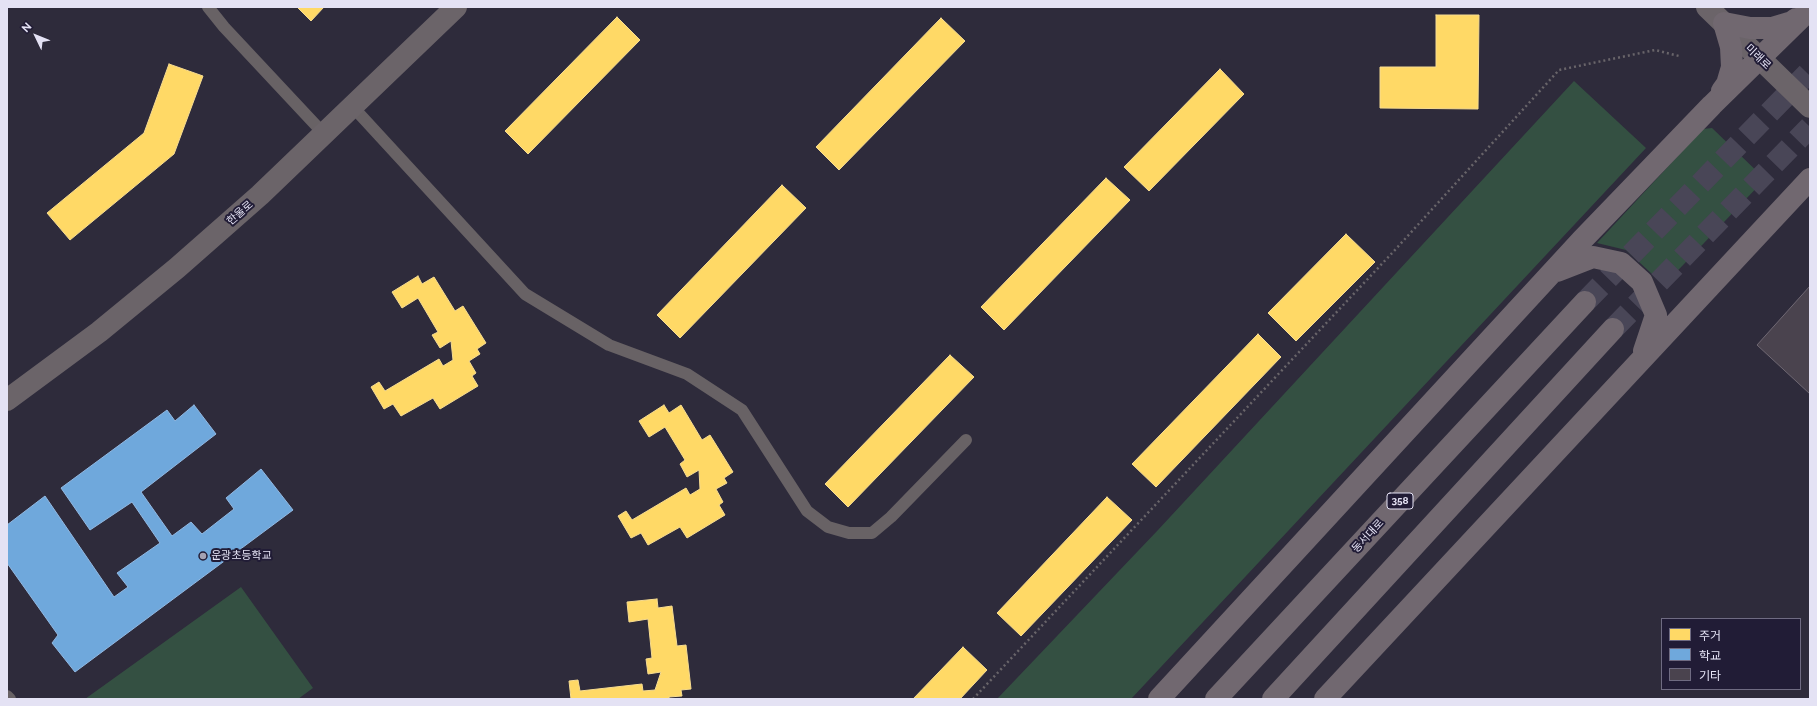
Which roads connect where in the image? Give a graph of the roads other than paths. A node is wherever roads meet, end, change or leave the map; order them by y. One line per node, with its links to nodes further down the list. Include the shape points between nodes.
1 (208, 7): 10 (lane)
2 (456, 7): 8 (street, 한울로)
3 (1707, 7): 5 (street, 미래로)
4 (1810, 9): 5 (highway, via 1792,22 1772,28 1750,28); 6 (highway)
5 (1724, 23): 6 (street, 미래로); 7 (highway, via 1731,47 1732,67 1727,84)
6 (1759, 58): 7 (highway); 9 (street, 미래로)
7 (1712, 105): 12 (highway)
8 (353, 107): 10 (street, 한울로); 17 (lane, via 525,294 609,345 687,374 742,410 807,511 828,527 849,533 872,533)
9 (1810, 107)
10 (325, 135): 16 (street, 한울로, via 177,268 99,332)
11 (1810, 179): 15 (highway)
12 (1552, 272): 15 (highway, via 1593,257 1621,263 1642,282 1656,315); 20 (highway)
13 (1585, 302): 21 (highway, 동서대로 / 358)
14 (1613, 329): 22 (highway)
15 (1641, 358): 23 (highway)
16 (7, 400)
17 (966, 440)
18 (7, 696): 19 (lane)
19 (10, 699)
20 (1158, 699)
21 (1216, 699)
22 (1273, 699)
23 (1325, 699)

